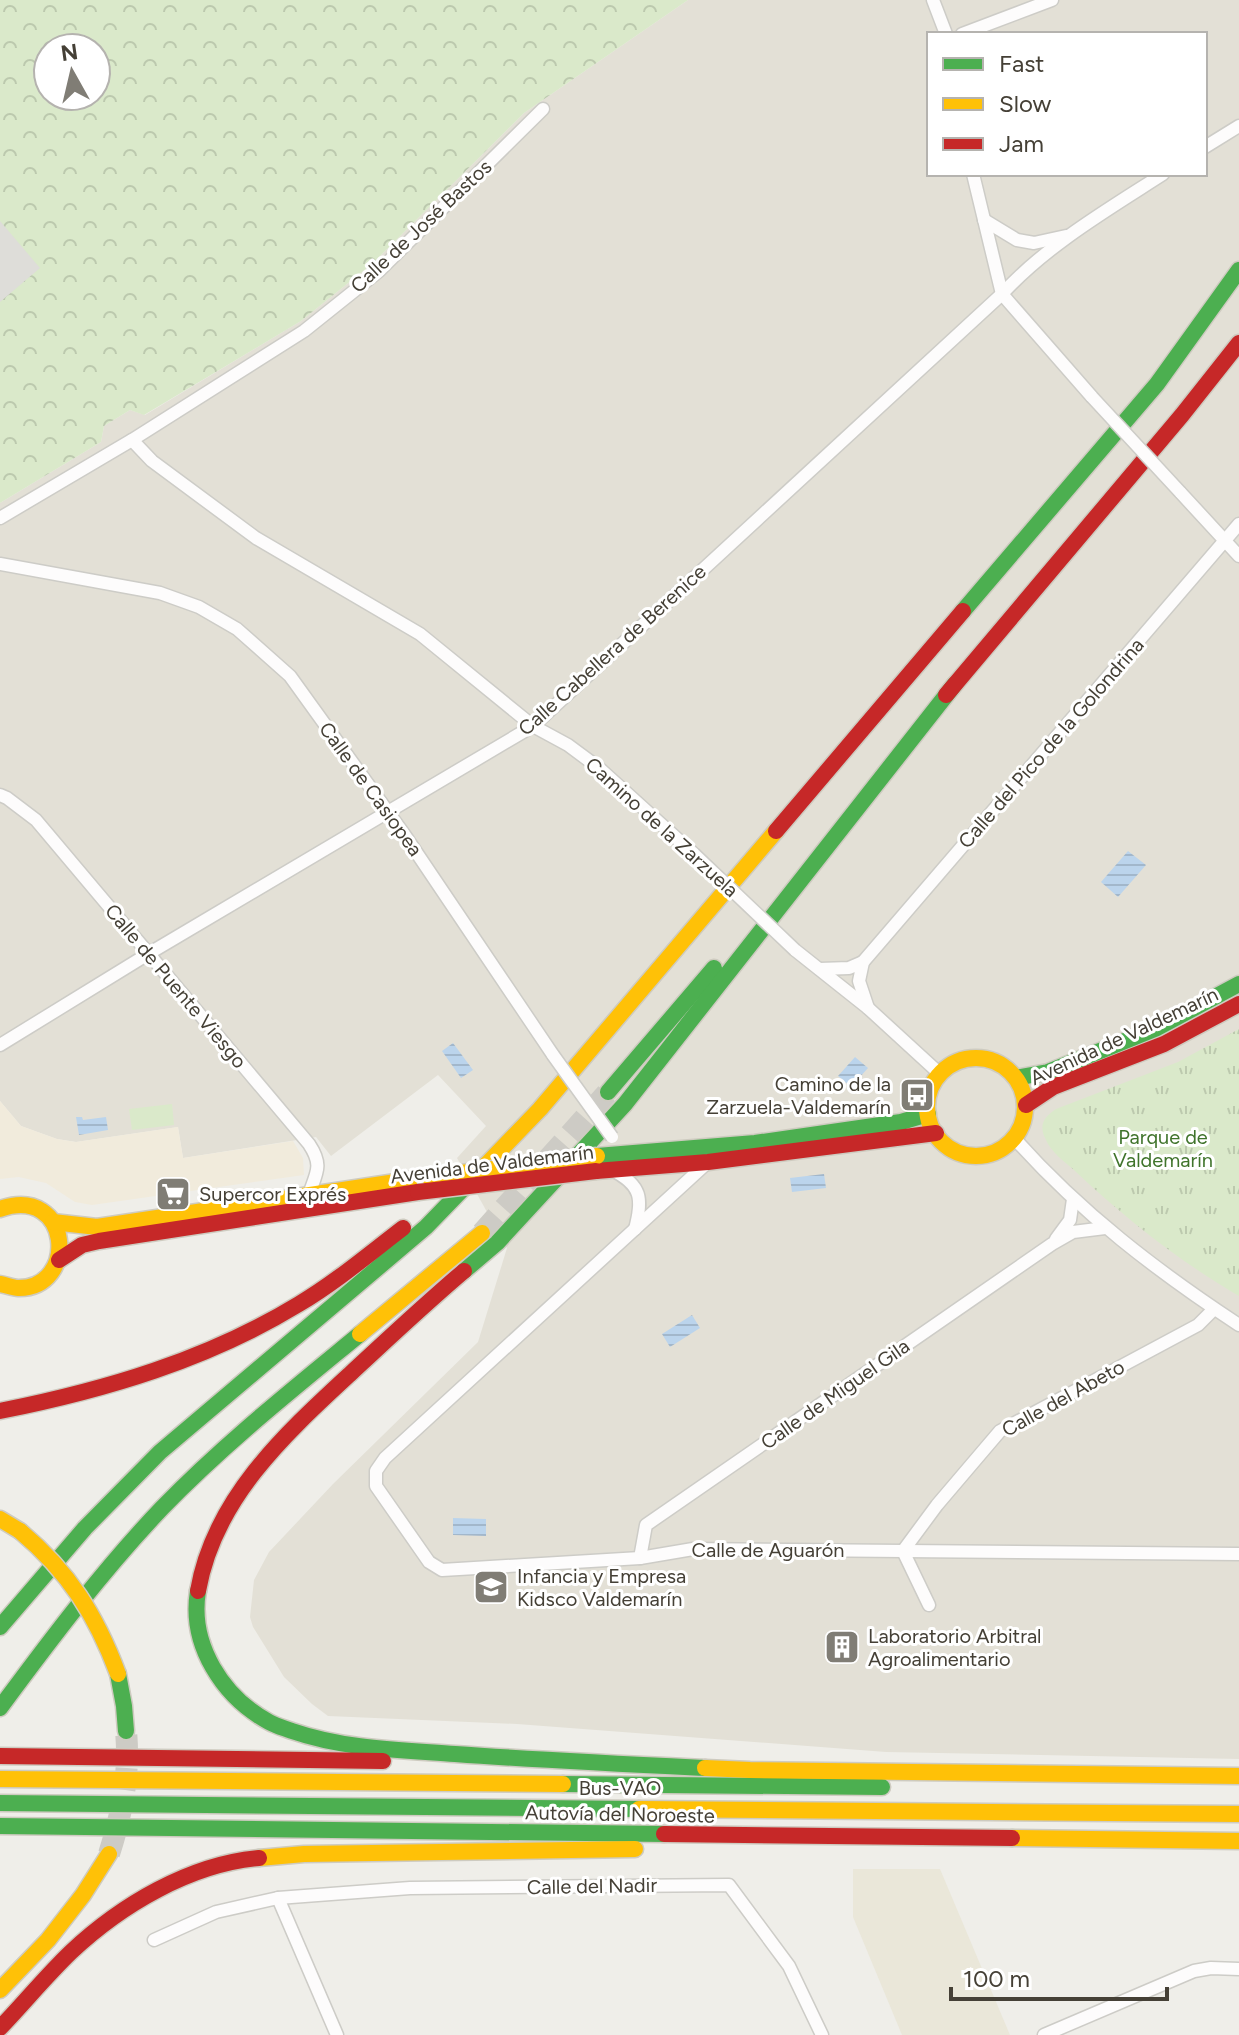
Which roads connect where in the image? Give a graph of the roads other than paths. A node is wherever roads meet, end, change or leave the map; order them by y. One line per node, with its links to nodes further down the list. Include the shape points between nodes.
1 (933, 0): 3 (street)
2 (1052, 0): 4 (street)
3 (945, 32)
4 (967, 32)
5 (543, 109): 15 (street, Calle de José Bastos, via 379,271 304,331)
6 (1239, 126): 7 (street)
7 (1207, 146)
8 (973, 176): 10 (street)
9 (1160, 176): 11 (street, Calle Cabellera de Berenice)
10 (984, 220): 11 (street, via 1017,240 1034,243); 13 (street)
11 (1073, 234): 13 (street, Calle Cabellera de Berenice, via 1024,269)
12 (1239, 270): 36 (main road, via 1157,384)
13 (1002, 294): 18 (street, bridge); 22 (street, Calle Cabellera de Berenice)
14 (1239, 343): 21 (main road)
15 (132, 440): 16 (street, Calle de José Bastos); 22 (street, Camino de la Zarzuela, via 152,461 256,538 420,634)
16 (0, 518)
17 (1239, 524): 18 (street, Calle del Pico de la Golondrina)
18 (1225, 541): 19 (street); 26 (street, Calle del Pico de la Golondrina)
19 (1239, 556)
20 (0, 564): 24 (street, Calle de Casiopea, via 160,593 237,629 290,676)
21 (955, 684): 34 (main road); 66 (main road, via 625,1104 497,1243 294,1426 233,1501 203,1564 196,1605 200,1637 213,1670 236,1699 270,1723 309,1737 371,1748)
22 (533, 726): 24 (street, Calle Cabellera de Berenice); 27 (street, Camino de la Zarzuela, bridge, via 599,768)
23 (0, 795): 25 (street, Calle de Puente Viesgo, via 36,820)
24 (389, 813): 25 (street, Calle Cabellera de Berenice); 41 (street, Calle de Casiopea, bridge, via 612,1137)
25 (148, 954): 31 (street, Calle Cabellera de Berenice); 42 (street, Calle de Puente Viesgo, via 309,1144 318,1167)
26 (863, 962): 27 (street); 30 (street, via 859,981)
27 (820, 969): 30 (street, Camino de la Zarzuela)
28 (1239, 984): 33 (main road, Avenida de Valdemarín, via 1157,1028 1048,1072)
29 (1239, 1004): 35 (main road, Avenida de Valdemarín, via 1164,1044 1053,1087)
30 (868, 1008): 32 (street, Camino de la Zarzuela)
31 (0, 1045)
32 (939, 1073): 33 (main road, via 953,1062 980,1058 1004,1066); 37 (main road, via 927,1096)
33 (1016, 1078): 35 (main road)
34 (608, 1092)
35 (1026, 1105): 39 (main road)
36 (540, 1109): 56 (main road, via 398,1232 263,1325 132,1381); 62 (main road, via 426,1227 160,1452 85,1528)
37 (928, 1114): 38 (main road); 41 (main road, Avenida de Valdemarín)
38 (936, 1133): 39 (main road, via 945,1145 968,1156 994,1154); 40 (main road, Avenida de Valdemarín)
39 (1015, 1139): 43 (street)
40 (708, 1162): 41 (main road, Avenida de Valdemarín); 45 (street, Calle de Aguarón)
41 (610, 1163): 42 (main road, Avenida de Valdemarín, bridge, via 429,1177); 44 (street, Calle de Casiopea, via 632,1183); 52 (main road, Avenida de Valdemarín, bridge, via 99,1241)
42 (309, 1194): 47 (main road, Avenida de Valdemarín, via 97,1227)
43 (1073, 1199): 48 (street); 51 (street, Calle de Miguel Gila, via 1070,1220)
44 (640, 1200): 45 (street); 49 (street)
45 (662, 1204): 49 (street, Calle de Aguarón)
46 (0, 1209): 47 (main road, Avenida de Valdemarín, via 26,1205)
47 (53, 1222): 52 (main road, via 60,1240)
48 (1105, 1228): 51 (street, Calle de Miguel Gila, via 1073,1232); 54 (street)
49 (635, 1229): 60 (street, Calle de Aguarón, via 385,1458 376,1471 376,1486 429,1562 442,1570)
50 (482, 1233): 63 (main road, via 189,1482 114,1561)
51 (1052, 1244): 60 (street, Calle de Miguel Gila, via 646,1525)
52 (59, 1260): 53 (main road, Avenida de Valdemarín, via 38,1284)
53 (0, 1284)
54 (1214, 1309): 55 (street); 58 (street, Calle del Abeto, via 1198,1325 1000,1431)
55 (1239, 1325)
56 (0, 1411)
57 (0, 1519): 64 (main road, bridge, via 57,1565 86,1602 118,1674)
58 (903, 1551): 59 (street, Calle de Aguarón); 60 (street, Calle de Aguarón, via 693,1549); 61 (street)
59 (1239, 1554)
60 (640, 1558)
61 (929, 1605)
62 (0, 1627)
63 (0, 1708)
64 (126, 1731)
65 (6, 1753): 66 (main road)
66 (560, 1761): 67 (main road, via 750,1770)
67 (1239, 1776)
68 (0, 1779): 69 (main road, Autovía del Noroeste)
69 (1239, 1790)
70 (0, 1803): 71 (main road, Bus-VAO)
71 (1239, 1814)
72 (0, 1827): 73 (main road, Autovía del Noroeste)
73 (927, 1838): 74 (main road, Autovía del Noroeste); 80 (main road, via 903,1847 334,1853 249,1859 201,1870 107,1922 71,1952)
74 (1239, 1841)
75 (109, 1854): 79 (main road, via 57,1929)
76 (278, 1898): 77 (street, Calle del Nadir, via 216,1912); 81 (street); 82 (street, Calle del Nadir, via 410,1888 729,1885 789,1966)
77 (154, 1940)
78 (1239, 1969): 83 (street, via 1194,1971)
79 (0, 1990)
80 (0, 2028)
81 (337, 2035)
82 (822, 2035)
83 (1044, 2035)

